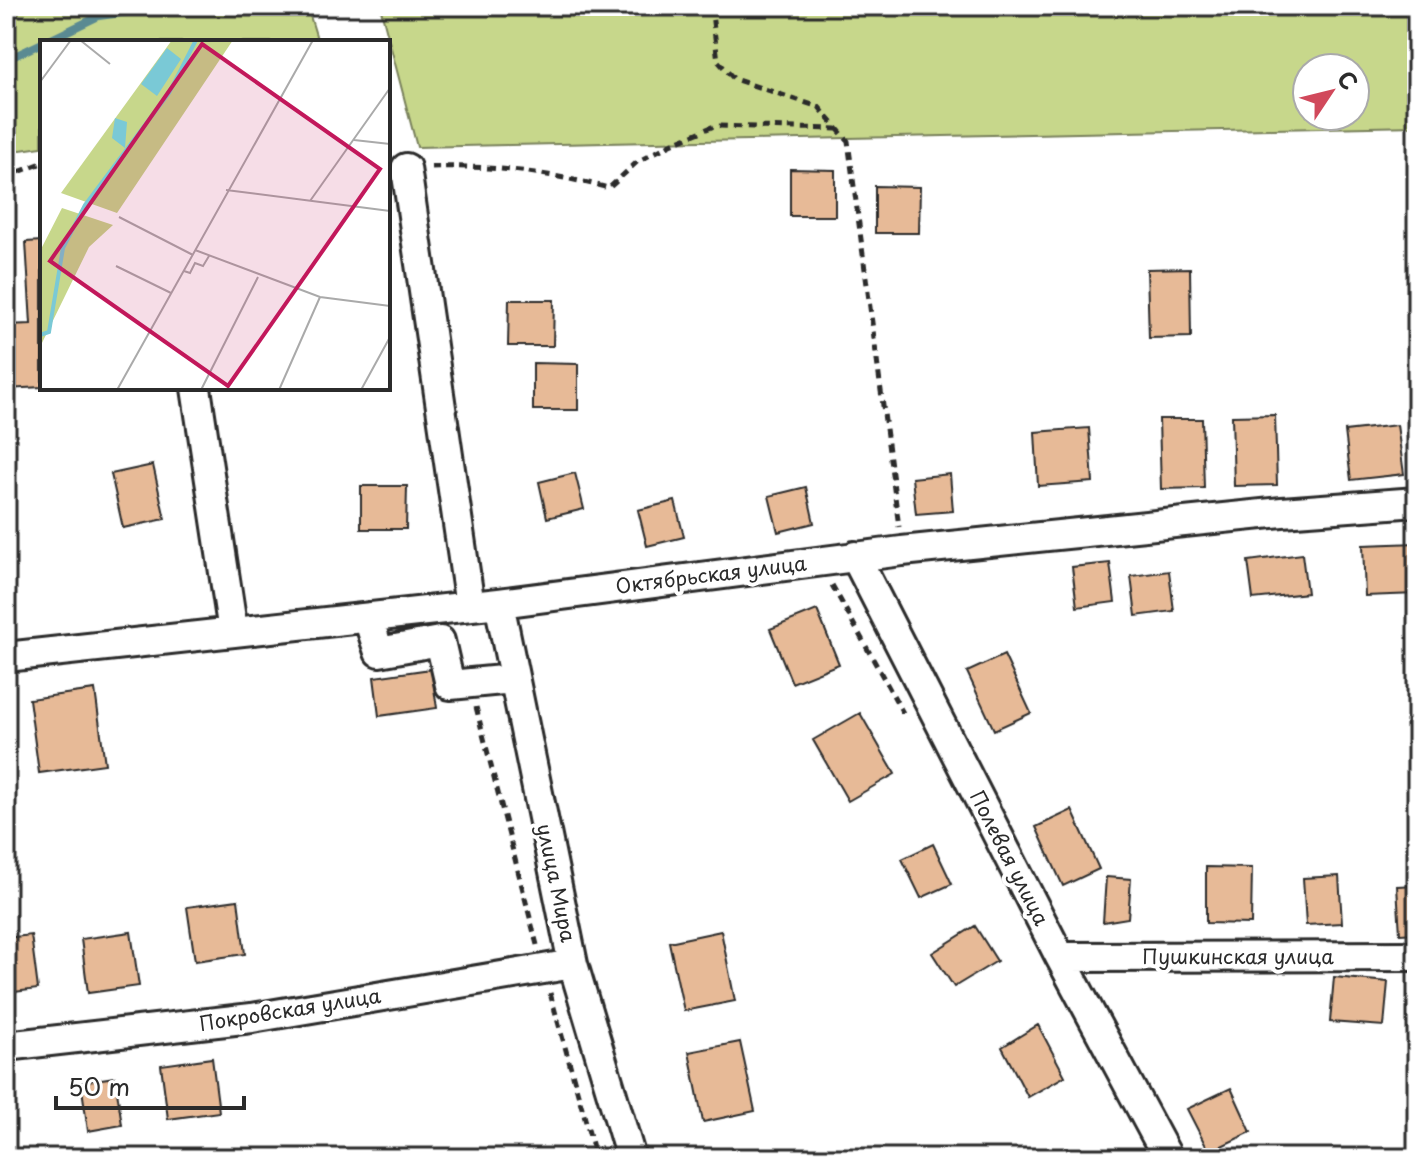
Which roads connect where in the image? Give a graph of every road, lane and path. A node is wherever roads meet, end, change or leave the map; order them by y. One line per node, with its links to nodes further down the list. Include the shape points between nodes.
1 (711, 6): 2 (path, via 718,61 734,79 819,107)
2 (838, 129): 4 (path, via 714,126 637,162 609,188 511,169); 8 (path, via 848,141)
3 (40, 164): 5 (path)
4 (406, 168): 11 (street)
5 (6, 177)
6 (196, 390): 13 (street)
7 (1417, 502): 8 (street, Октябрьская улица)
8 (902, 551): 9 (street, Октябрьская улица)
9 (855, 556): 10 (street, Октябрьская улица); 18 (street, Полевая улица)
10 (499, 603): 11 (street, Октябрьская улица); 15 (street, улица Мира)
11 (470, 606): 12 (street, Октябрьская улица)
12 (368, 618): 13 (street, Октябрьская улица); 16 (street, via 379,652 440,641 450,685)
13 (233, 632): 14 (street, Октябрьская улица)
14 (6, 657)
15 (513, 679): 16 (street); 19 (street, улица Мира)
16 (470, 683): 20 (path)
17 (1417, 956): 18 (street, Пушкинская улица)
18 (1060, 957): 24 (street, Полевая улица)
19 (573, 964): 20 (street, Покровская улица); 23 (street, улица Мира)
20 (543, 969): 21 (street, Покровская улица, via 252,1018); 22 (path)
21 (6, 1046)
22 (596, 1158)
23 (631, 1158)
24 (1168, 1158)

